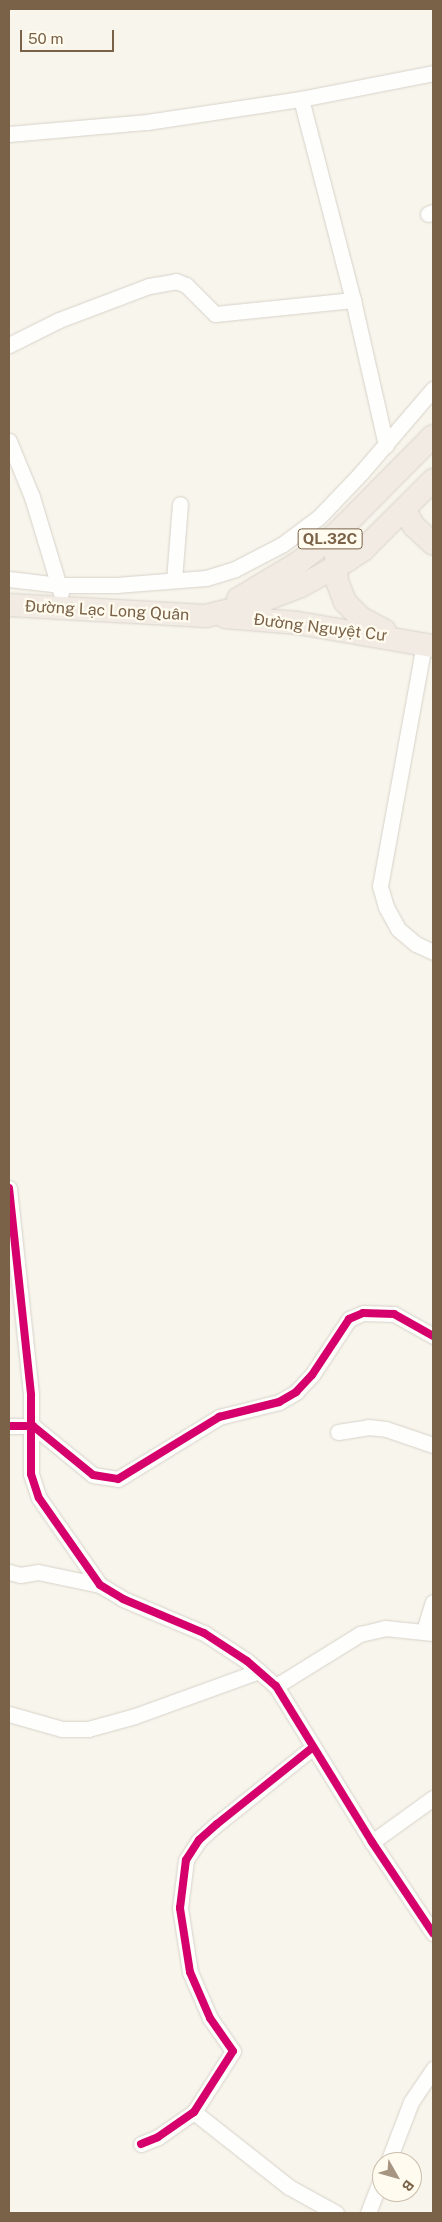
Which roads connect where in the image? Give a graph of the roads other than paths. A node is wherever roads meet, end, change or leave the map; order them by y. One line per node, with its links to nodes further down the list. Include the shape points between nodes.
1 (433, 73): 2 (street)
2 (301, 99): 3 (street, via 147,122); 4 (street)
3 (9, 134)
4 (353, 300): 5 (street, via 215,314 186,285 176,281 140,289 59,320); 9 (street)
5 (9, 345)
6 (433, 389): 9 (street)
7 (433, 436): 13 (highway, Đường Lạc Long Quân / QL.32C)
8 (9, 441): 18 (street, via 32,497)
9 (386, 445): 17 (street, via 339,498 283,544 220,574)
10 (433, 480): 12 (highway, Đường Lạc Long Quân / QL.32C)
11 (180, 504): 17 (street)
12 (404, 509): 14 (highway, via 414,526); 15 (highway, Đường Lạc Long Quân / QL.32C, via 363,550)
13 (356, 513): 15 (highway, via 340,538); 20 (highway, Đường Lạc Long Quân / QL.32C, via 298,563)
14 (433, 544)
15 (335, 568): 20 (highway, Đường Lạc Long Quân / QL.32C, via 279,596); 21 (highway, via 340,592 352,611)
16 (9, 579): 18 (street)
17 (174, 580): 18 (street)
18 (61, 596): 19 (highway, Đường Lạc Long Quân / QL.32C); 20 (highway, Đường Lạc Long Quân / QL.32C)
19 (9, 605)
20 (206, 616): 21 (highway, Đường Nguyệt Cư, via 298,623)
21 (401, 638): 22 (highway, Đường Nguyệt Cư)
22 (428, 645): 23 (street, via 380,886 398,929 416,944)
23 (433, 952)
24 (9, 1188): 27 (street)
25 (433, 1336): 27 (street, via 394,1314 363,1313 349,1319 312,1375 296,1392 279,1402 219,1416 118,1479 94,1475)
26 (9, 1426): 27 (street)
27 (33, 1426): 31 (street, via 31,1474 34,1487)
28 (338, 1432): 29 (street, via 386,1428)
29 (433, 1446)
30 (9, 1572): 31 (street, via 20,1575 38,1572)
31 (100, 1585): 34 (street, via 123,1599 204,1633)
32 (433, 1602): 33 (street)
33 (429, 1632): 35 (street, via 385,1628 360,1634)
34 (259, 1671): 35 (street); 36 (street, via 136,1716 88,1729 62,1729)
35 (276, 1686): 37 (street)
36 (9, 1714)
37 (314, 1747): 39 (street); 42 (street, via 199,1840 186,1860 180,1908 190,1972 210,2018 233,2051)
38 (433, 1798): 39 (street)
39 (372, 1842): 40 (street)
40 (433, 1933)
41 (433, 2069): 44 (street, via 411,2102)
42 (194, 2112): 43 (street); 45 (street, via 289,2187)
43 (141, 2144)
44 (392, 2152)
45 (336, 2213)

